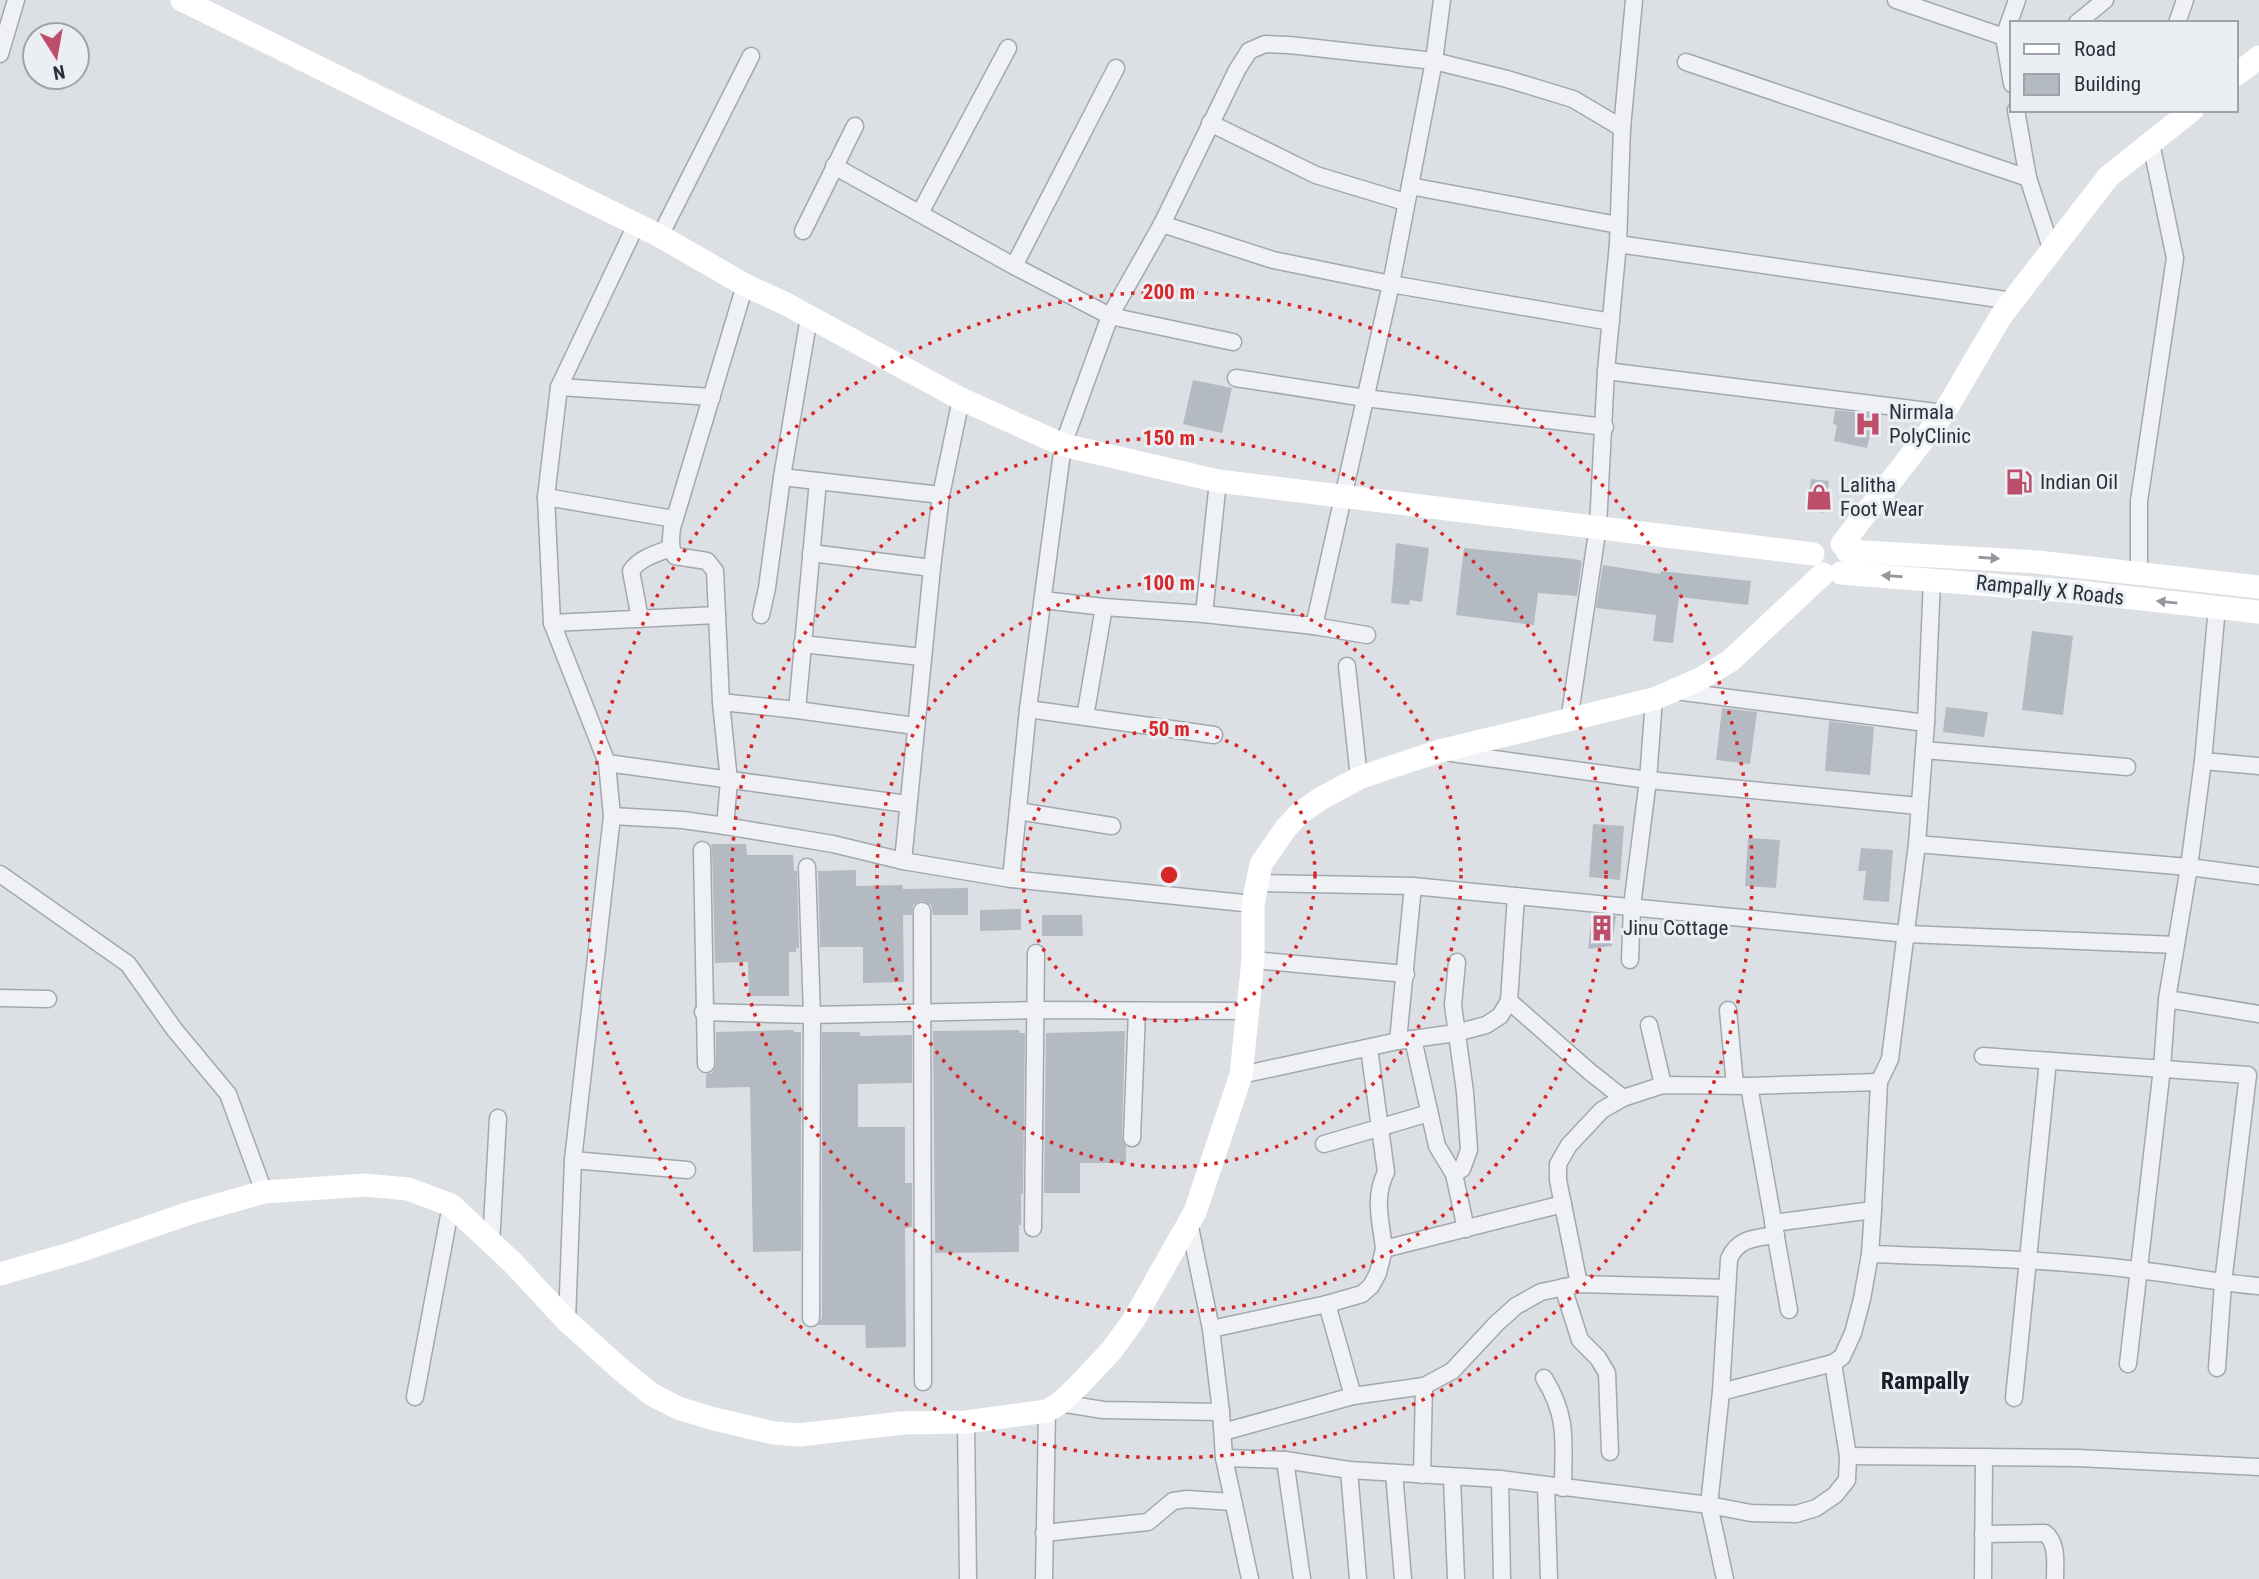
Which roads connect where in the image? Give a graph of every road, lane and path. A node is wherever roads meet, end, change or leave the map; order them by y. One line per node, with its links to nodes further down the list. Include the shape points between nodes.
1 (16, 0): 13 (street)
2 (182, 0): 33 (main road)
3 (1442, 0): 16 (street)
4 (1634, 0): 25 (street)
5 (1896, 0): 11 (street)
6 (2017, 0): 11 (street)
7 (2105, 0): 9 (street)
8 (2185, 0): 10 (street)
9 (2079, 21)
10 (2178, 21)
11 (2004, 37): 19 (street)
12 (1008, 48): 31 (street)
13 (0, 54)
14 (751, 56): 36 (street)
15 (2259, 57): 20 (main road)
16 (1434, 61): 23 (street, via 1265,44 1249,51); 25 (street, via 1573,99); 29 (street)
17 (1686, 62): 28 (street)
18 (1116, 68): 39 (street)
19 (2010, 68)
20 (2238, 73)
21 (2017, 112): 28 (street)
22 (2190, 112): 26 (main road)
23 (1210, 123): 30 (street, via 1316,175); 32 (street)
24 (856, 126): 27 (street)
25 (1622, 128): 34 (street)
26 (2151, 143): 38 (main road, via 2108,177); 68 (street, via 2175,258 2139,501)
27 (834, 166): 31 (street); 35 (street)
28 (2028, 178): 38 (street)
29 (1410, 186): 30 (street); 34 (street)
30 (1405, 202): 40 (street)
31 (920, 213): 39 (street)
32 (1162, 224): 40 (street, via 1273,260); 43 (street)
33 (636, 225): 36 (main road); 49 (street)
34 (1618, 225): 37 (street)
35 (803, 230)
36 (660, 236): 41 (main road)
37 (1618, 244): 42 (street); 45 (street)
38 (2051, 248): 42 (main road)
39 (1014, 266): 43 (street)
40 (1391, 284): 45 (street); 51 (street)
41 (745, 285): 44 (main road); 50 (street)
42 (2013, 301): 53 (main road)
43 (1110, 316): 46 (street); 55 (street)
44 (809, 317): 52 (main road); 56 (street)
45 (1611, 322): 47 (street)
46 (1233, 342)
47 (1606, 371): 53 (street); 54 (street)
48 (1236, 378): 51 (street)
49 (559, 387): 50 (street); 60 (street)
50 (712, 397): 62 (street)
51 (1365, 398): 54 (street); 61 (street)
52 (961, 399): 55 (main road); 59 (street)
53 (1944, 413): 66 (main road)
54 (1605, 427): 63 (street)
55 (1063, 445): 58 (main road); 71 (street)
56 (782, 477): 57 (street); 77 (street)
57 (818, 481): 59 (street); 65 (street)
58 (1218, 481): 61 (main road); 75 (street)
59 (941, 495): 67 (street)
60 (546, 497): 62 (street); 79 (street)
61 (1343, 498): 63 (main road); 80 (street)
62 (674, 519): 64 (street)
63 (1598, 527): 66 (main road); 90 (street)
64 (671, 548): 76 (street, via 680,558 713,566); 78 (street, via 631,571)
65 (811, 553): 67 (street); 82 (street)
66 (1834, 559): 68 (main road, one-way to 68, via 2037,562); 69 (main road, Rampally X Roads, one-way to 66); 85 (main road, via 1730,661)
67 (932, 568): 83 (street)
68 (2139, 575): 70 (main road)
69 (1932, 579): 73 (main road, Rampally X Roads, one-way to 69); 91 (street)
70 (2259, 587)
71 (1043, 600): 72 (street); 87 (street)
72 (1104, 607): 75 (street); 89 (street)
73 (2217, 607): 74 (main road, Rampally X Roads); 96 (street)
74 (2259, 612)
75 (1204, 614): 80 (street)
76 (716, 615): 78 (street); 86 (street)
77 (761, 615)
78 (640, 619): 79 (street)
79 (552, 623): 97 (street)
80 (1314, 626): 81 (street)
81 (1367, 635)
82 (802, 644): 83 (street); 88 (street)
83 (922, 657): 92 (street)
84 (1347, 666): 100 (street)
85 (1664, 695): 90 (main road); 91 (street); 101 (street)
86 (720, 702): 88 (street); 102 (street)
87 (1028, 709): 89 (street); 105 (street)
88 (797, 710): 92 (street)
89 (1085, 717): 93 (street)
90 (1569, 720): 95 (main road)
91 (1926, 723): 94 (street)
92 (915, 726): 103 (street)
93 (1214, 735)
94 (1924, 750): 99 (street); 104 (street)
95 (1440, 751): 100 (main road); 101 (street)
96 (2203, 761): 98 (street); 113 (street)
97 (607, 763): 102 (street); 106 (street)
98 (2259, 766)
99 (2127, 767)
100 (1359, 778): 118 (main road, via 1320,799 1286,828 1261,864)
101 (1648, 780): 104 (street); 120 (street)
102 (729, 781): 103 (street); 108 (street)
103 (907, 804): 111 (street)
104 (1918, 806): 109 (street)
105 (1018, 811): 107 (street); 116 (street)
106 (612, 816): 108 (street); 159 (street)
107 (1112, 825)
108 (725, 826): 111 (street)
109 (1917, 844): 113 (street); 122 (street)
110 (702, 850): 137 (street)
111 (902, 861): 116 (street)
112 (807, 867): 140 (street)
113 (2189, 867): 115 (street); 123 (street)
114 (0, 874): 162 (street, via 128,964 228,1094)
115 (2259, 876)
116 (1011, 879): 118 (street)
117 (1413, 886): 118 (street); 119 (street); 128 (street)
118 (1256, 893): 125 (main road)
119 (1516, 896): 120 (street); 132 (street)
120 (1632, 906): 122 (street); 126 (street)
121 (922, 911): 138 (street)
122 (1907, 934): 123 (street); 150 (street, via 1890,1059)
123 (2176, 946): 131 (street)
124 (1036, 953): 133 (street)
125 (1253, 960): 128 (street); 136 (main road)
126 (1630, 960)
127 (1457, 962): 142 (street)
128 (1406, 974): 143 (street)
129 (0, 998): 130 (street)
130 (48, 999)
131 (2167, 999): 139 (street); 148 (street)
132 (1509, 1001): 142 (street, via 1500,1016 1486,1025); 153 (street)
133 (1036, 1010): 135 (street); 138 (street); 167 (street)
134 (1728, 1010): 152 (street)
135 (1137, 1011): 136 (street); 157 (street)
136 (1248, 1011): 149 (main road)
137 (703, 1012): 140 (street); 147 (street)
138 (921, 1013): 140 (street); 189 (street)
139 (2259, 1014)
140 (812, 1015): 182 (street)
141 (1648, 1025): 151 (street)
142 (1456, 1033): 143 (street); 161 (street, via 1469,1150 1462,1169)
143 (1405, 1040): 144 (street); 154 (street)
144 (1369, 1048): 149 (street); 156 (street)
145 (1983, 1056): 146 (street)
146 (2048, 1061): 148 (street); 173 (street)
147 (706, 1064)
148 (2162, 1068): 174 (street); 176 (street, via 2248,1075)
149 (1241, 1075): 166 (main road)
150 (1879, 1082): 152 (street); 165 (street)
151 (1663, 1085): 152 (street); 153 (street)
152 (1742, 1086): 169 (street)
153 (1623, 1098): 163 (street, via 1602,1110 1558,1164)
154 (1429, 1113): 156 (street); 161 (street, via 1437,1146)
155 (498, 1118): 170 (street)
156 (1381, 1128): 158 (street); 171 (street, via 1386,1172 1378,1201)
157 (1132, 1138)
158 (1324, 1144)
159 (573, 1160): 160 (street); 183 (street)
160 (687, 1170)
161 (1454, 1174): 168 (street)
162 (264, 1192): 164 (main road, via 376,1186 408,1189); 175 (main road)
163 (1563, 1204): 168 (street); 177 (street)
164 (451, 1205): 170 (main road); 193 (street)
165 (1873, 1210): 169 (street); 172 (street)
166 (1189, 1222): 184 (street); 195 (main road, via 1133,1321 1111,1351)
167 (1033, 1228)
168 (1466, 1229): 171 (street)
169 (1774, 1229): 179 (street, via 1733,1248); 181 (street)
170 (491, 1244): 183 (main road)
171 (1384, 1248): 180 (street, via 1371,1286 1362,1294)
172 (1870, 1254): 173 (street); 185 (street, via 1853,1333 1842,1357)
173 (2028, 1259): 174 (street); 194 (street)
174 (2139, 1270): 176 (street); 186 (street)
175 (0, 1274)
176 (2222, 1283): 178 (street); 187 (street)
177 (1571, 1285): 179 (street); 190 (street, via 1541,1292 1516,1306 1452,1371); 199 (street, via 1580,1340 1607,1373)
178 (2259, 1286)
179 (1727, 1288): 191 (street)
180 (1328, 1304): 184 (street); 192 (street)
181 (1788, 1310)
182 (811, 1318)
183 (567, 1321): 197 (main road, via 651,1394 713,1419 799,1435 902,1423)
184 (1210, 1329): 196 (street)
185 (1833, 1363): 191 (street); 200 (street)
186 (2128, 1364)
187 (2217, 1368)
188 (1544, 1378): 211 (street, via 1562,1418)
189 (923, 1382)
190 (1424, 1386): 192 (street); 207 (street)
191 (1721, 1392): 213 (street)
192 (1353, 1396): 198 (street)
193 (415, 1397)
194 (2014, 1398)
195 (1054, 1407): 196 (street); 197 (main road); 214 (street)
196 (1221, 1412): 198 (street)
197 (967, 1422): 216 (street)
198 (1223, 1432): 202 (street)
199 (1610, 1452)
200 (1848, 1456): 201 (street); 213 (street, via 1847,1480 1816,1508 1768,1515)
201 (1984, 1457): 204 (street); 215 (street)
202 (1224, 1458): 203 (street); 212 (street)
203 (1285, 1460): 205 (street); 219 (street)
204 (2259, 1467)
205 (1349, 1470): 206 (street); 220 (street)
206 (1394, 1474): 207 (street); 221 (street)
207 (1422, 1475): 208 (street)
208 (1452, 1477): 209 (street); 222 (street)
209 (1500, 1479): 210 (street); 223 (street)
210 (1546, 1486): 211 (street); 224 (street)
211 (1563, 1488): 213 (street)
212 (1233, 1502): 214 (street, via 1173,1501 1148,1522); 218 (street)
213 (1709, 1505): 225 (street)
214 (1044, 1533): 217 (street)
215 (1983, 1535): 226 (street); 227 (street, via 2045,1533 2054,1549)
216 (968, 1579)
217 (1044, 1579)
218 (1250, 1579)
219 (1302, 1579)
220 (1358, 1579)
221 (1403, 1579)
222 (1456, 1579)
223 (1502, 1579)
224 (1549, 1579)
225 (1725, 1579)
226 (1983, 1579)
227 (2055, 1579)

